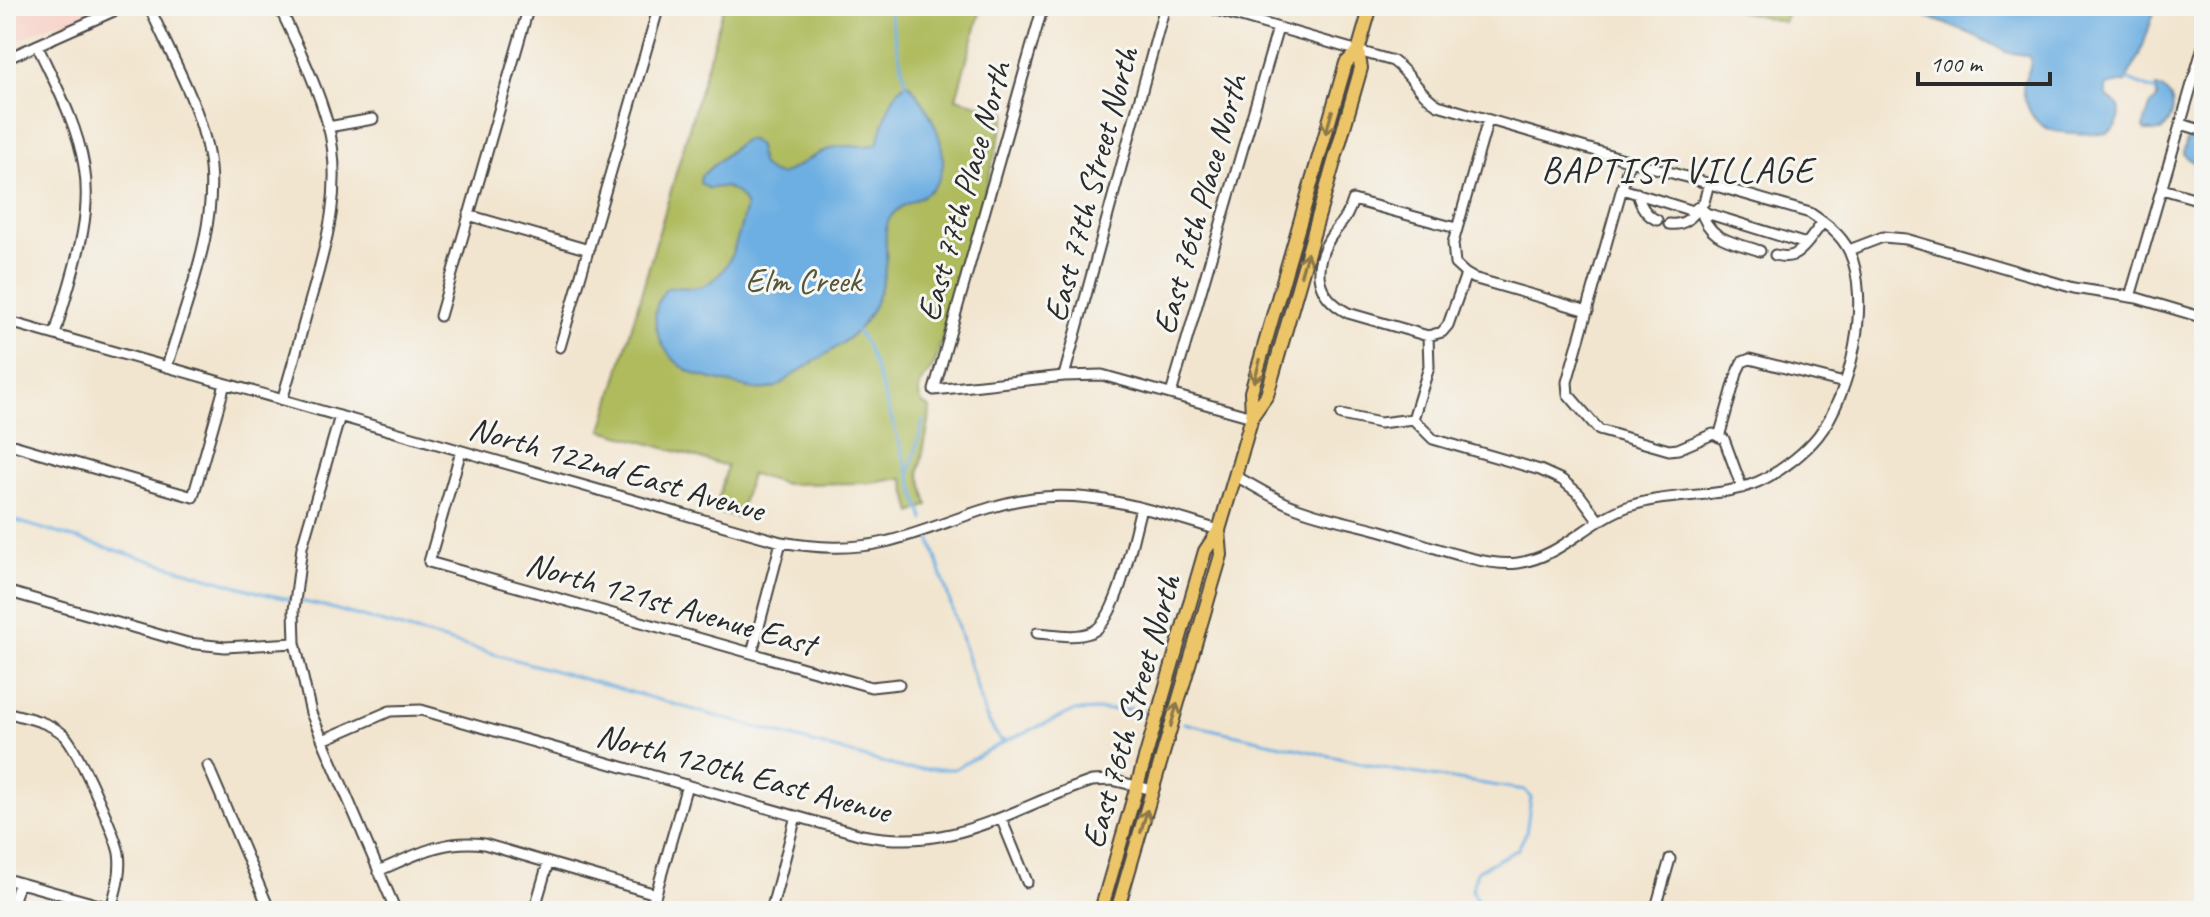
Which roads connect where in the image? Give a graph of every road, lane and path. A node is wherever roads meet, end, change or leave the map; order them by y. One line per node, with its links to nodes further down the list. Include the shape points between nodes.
1 (125, 6): 12 (street)
2 (149, 6): 46 (street, via 196,113 210,165 207,226)
3 (279, 6): 18 (street)
4 (529, 6): 27 (street)
5 (659, 6): 33 (street)
6 (1043, 6): 47 (street, East 77th Place North, via 934,390)
7 (1165, 6): 47 (street, East 77th Street North)
8 (1203, 6): 10 (street)
9 (1371, 6): 13 (main road, East 76th Street North)
10 (1278, 28): 13 (street); 50 (street, East 76th Place North)
11 (2204, 43): 17 (street)
12 (37, 45): 14 (street); 43 (street, via 71,121 86,181 84,227)
13 (1358, 51): 16 (street, via 1393,61 1438,105); 54 (main road, East 76th Street North, via 1361,68 1267,395)
14 (6, 59)
15 (373, 119): 18 (street)
16 (1488, 120): 20 (street); 31 (street)
17 (2181, 124): 19 (street); 23 (street)
18 (328, 127): 51 (street, via 334,177 331,225)
19 (2204, 131)
20 (1630, 160): 21 (street); 22 (street)
21 (1709, 183): 26 (street); 29 (street, via 1795,208)
22 (1622, 189): 24 (street); 39 (street)
23 (2162, 189): 25 (street); 38 (street)
24 (1637, 193): 26 (street, via 1693,211); 28 (street, via 1640,204)
25 (2204, 201)
26 (1700, 208): 30 (street, via 1689,220); 32 (street); 35 (street, via 1716,236)
27 (468, 215): 33 (street); 40 (street)
28 (1657, 220)
29 (1823, 222): 32 (street); 34 (street)
30 (1669, 224)
31 (1456, 228): 37 (street, via 1452,253); 44 (street, via 1353,200 1320,266 1319,281 1327,298 1348,313)
32 (1808, 242): 36 (street, via 1795,256)
33 (589, 250): 45 (street)
34 (1849, 250): 38 (street, via 1872,239 1894,237 2074,288); 48 (street, via 1860,290)
35 (1760, 251)
36 (1775, 255)
37 (1466, 274): 39 (street); 44 (street, via 1448,325)
38 (2130, 297): 41 (street)
39 (1588, 311): 56 (street, via 1566,387 1589,421 1599,430 1669,450 1713,434)
40 (440, 316)
41 (2204, 318)
42 (6, 321): 43 (street, North 122nd East Avenue)
43 (55, 335): 46 (street, North 122nd East Avenue)
44 (1428, 336): 55 (street, via 1429,367)
45 (560, 347)
46 (167, 367): 49 (street, North 122nd East Avenue)
47 (1064, 376): 50 (street, via 1102,375)
48 (1844, 383): 56 (street, via 1750,359 1742,362); 60 (street, via 1828,421 1809,444 1767,478)
49 (225, 384): 51 (street, North 122nd East Avenue); 57 (street, via 193,497)
50 (1171, 394): 54 (street)
51 (282, 400): 53 (street, North 122nd East Avenue)
52 (1341, 415): 55 (street, via 1380,423)
53 (340, 416): 58 (street, North 122nd East Avenue); 67 (street, via 302,547)
54 (1252, 417): 59 (main road, East 76th Street North)
55 (1413, 419): 62 (street, via 1433,439 1562,480)
56 (1719, 437): 60 (street)
57 (6, 443)
58 (461, 451): 64 (street, North 122nd East Avenue); 68 (street, North 121st Avenue East, via 429,562)
59 (1235, 476): 62 (street, via 1295,507 1493,562 1541,558); 63 (main road, East 76th Street North)
60 (1742, 488): 62 (street, via 1643,502)
61 (1141, 508): 63 (street, North 122nd East Avenue); 64 (street, North 122nd East Avenue, via 1101,498 1054,496 1006,504 856,547); 66 (street, via 1113,606 1100,627 1076,636)
62 (1599, 521)
63 (1219, 530): 74 (main road, East 76th Street North, via 1205,551); 75 (main road, East 76th Street North, one-way to 63, via 1221,555)
64 (781, 542): 68 (street)
65 (6, 591): 67 (street, via 208,646)
66 (1037, 633)
67 (295, 643): 71 (street, via 303,687)
68 (752, 653): 69 (street, North 121st Avenue East, via 871,687)
69 (899, 684)
70 (6, 712): 85 (street, via 49,725 76,750 119,854)
71 (323, 740): 73 (street, North 120th East Avenue, via 390,711 421,710); 80 (street)
72 (208, 766): 87 (street)
73 (687, 785): 76 (street, North 120th East Avenue); 84 (street)
74 (1137, 785): 75 (street, North 120th East Avenue); 77 (street, North 120th East Avenue, via 1092,781); 92 (main road, East 76th Street North)
75 (1153, 790): 93 (main road, East 76th Street North, one-way to 75)
76 (796, 816): 77 (street, North 120th East Avenue, via 898,841 947,836); 91 (street)
77 (1001, 818): 82 (street)
78 (1670, 859): 94 (street)
79 (548, 863): 80 (street, via 484,844 456,842); 84 (street); 89 (street)
80 (378, 871): 88 (street)
81 (6, 879): 83 (street)
82 (1027, 882)
83 (19, 883): 85 (street); 86 (street)
84 (656, 894): 90 (street)
85 (116, 910)
86 (11, 911)
87 (270, 911)
88 (396, 911)
89 (534, 911)
90 (651, 911)
91 (771, 911)
92 (1103, 911)
93 (1117, 911)
94 (1655, 911)

